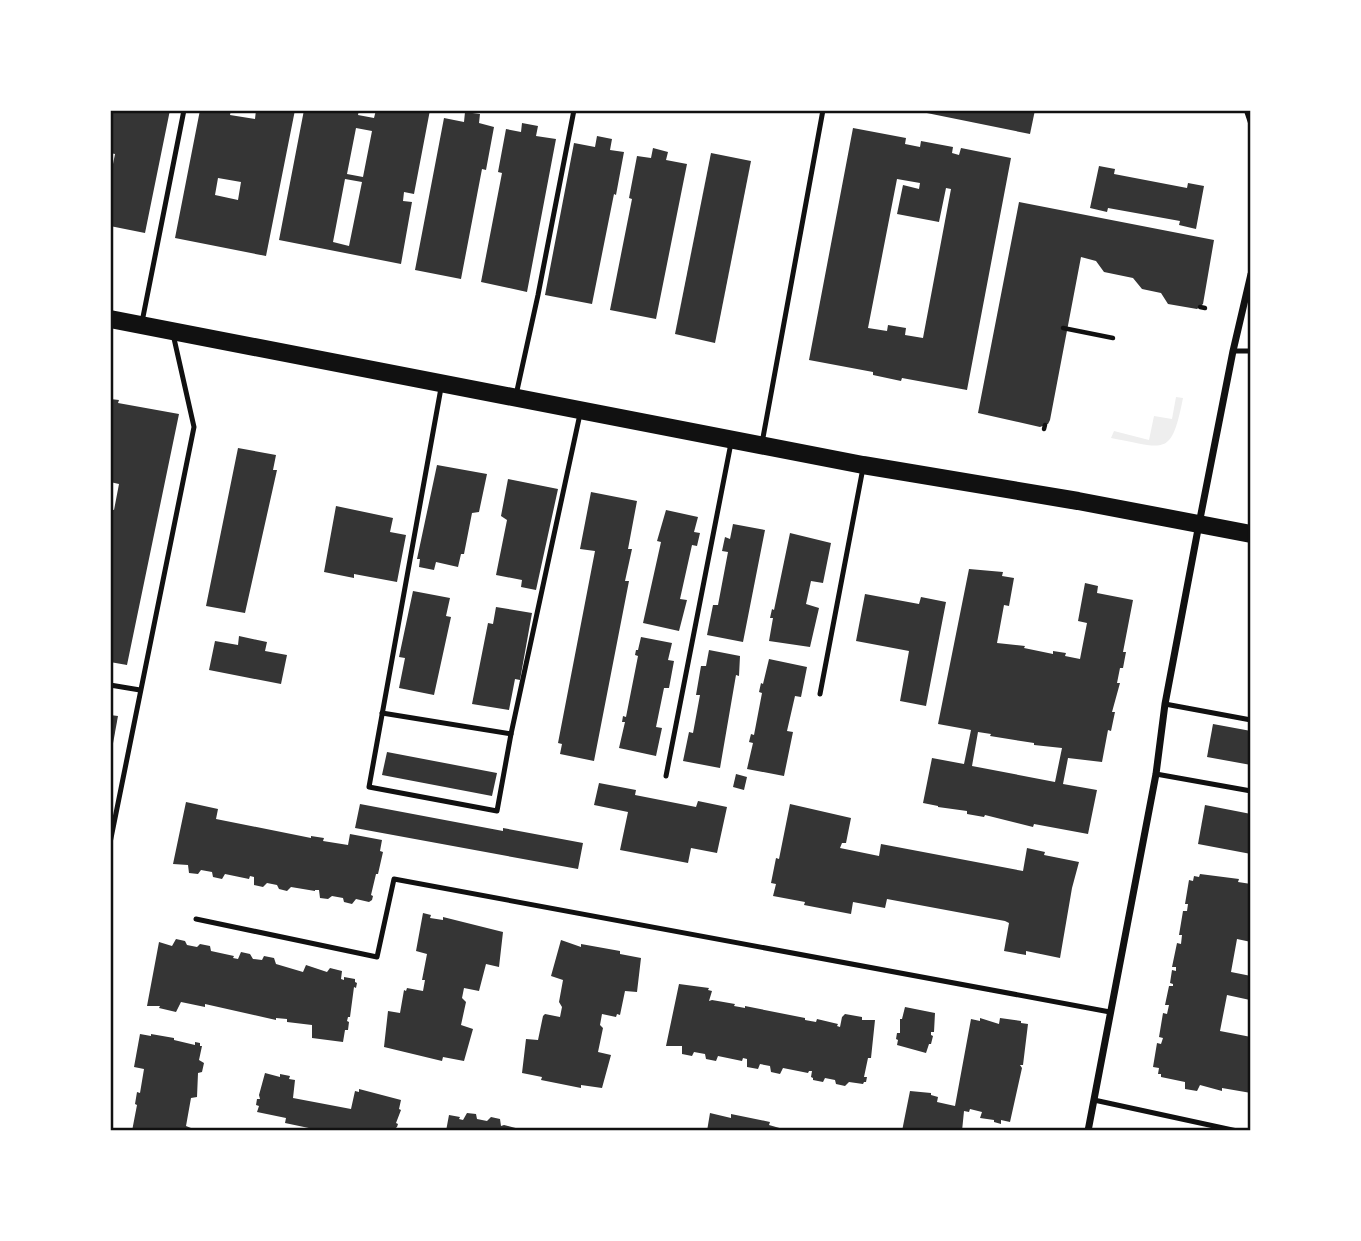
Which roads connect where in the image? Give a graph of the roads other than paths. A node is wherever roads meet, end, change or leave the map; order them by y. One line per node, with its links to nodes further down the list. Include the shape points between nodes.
1 (184, 110): 6 (lane)
2 (574, 110): 11 (lane)
3 (823, 110): 14 (lane)
4 (1251, 274): 8 (street)
5 (110, 319): 6 (main road)
6 (141, 325): 7 (main road)
7 (172, 331): 10 (main road); 19 (lane, via 194,427)
8 (1233, 351): 9 (lane); 16 (street)
9 (1251, 351)
10 (441, 383): 11 (main road); 22 (lane)
11 (515, 398): 12 (main road)
12 (580, 411): 13 (main road); 24 (lane)
13 (732, 440): 14 (main road); 26 (lane)
14 (761, 446): 15 (main road)
15 (863, 465): 16 (main road); 20 (lane)
16 (1199, 524): 17 (main road); 21 (street)
17 (1251, 534)
18 (110, 685): 19 (lane)
19 (139, 690): 28 (lane)
20 (820, 694)
21 (1165, 704): 23 (lane); 25 (street)
22 (382, 713): 24 (lane); 24 (lane, via 369,787 497,811)
23 (1251, 720)
24 (511, 734)
25 (1156, 774): 27 (lane); 30 (street)
26 (666, 776)
27 (1251, 791)
28 (110, 843)
29 (196, 919): 30 (lane, via 377,957 394,879)
30 (1110, 1012): 31 (street)
31 (1094, 1100): 32 (street); 33 (lane)
32 (1088, 1131)
33 (1237, 1131)

